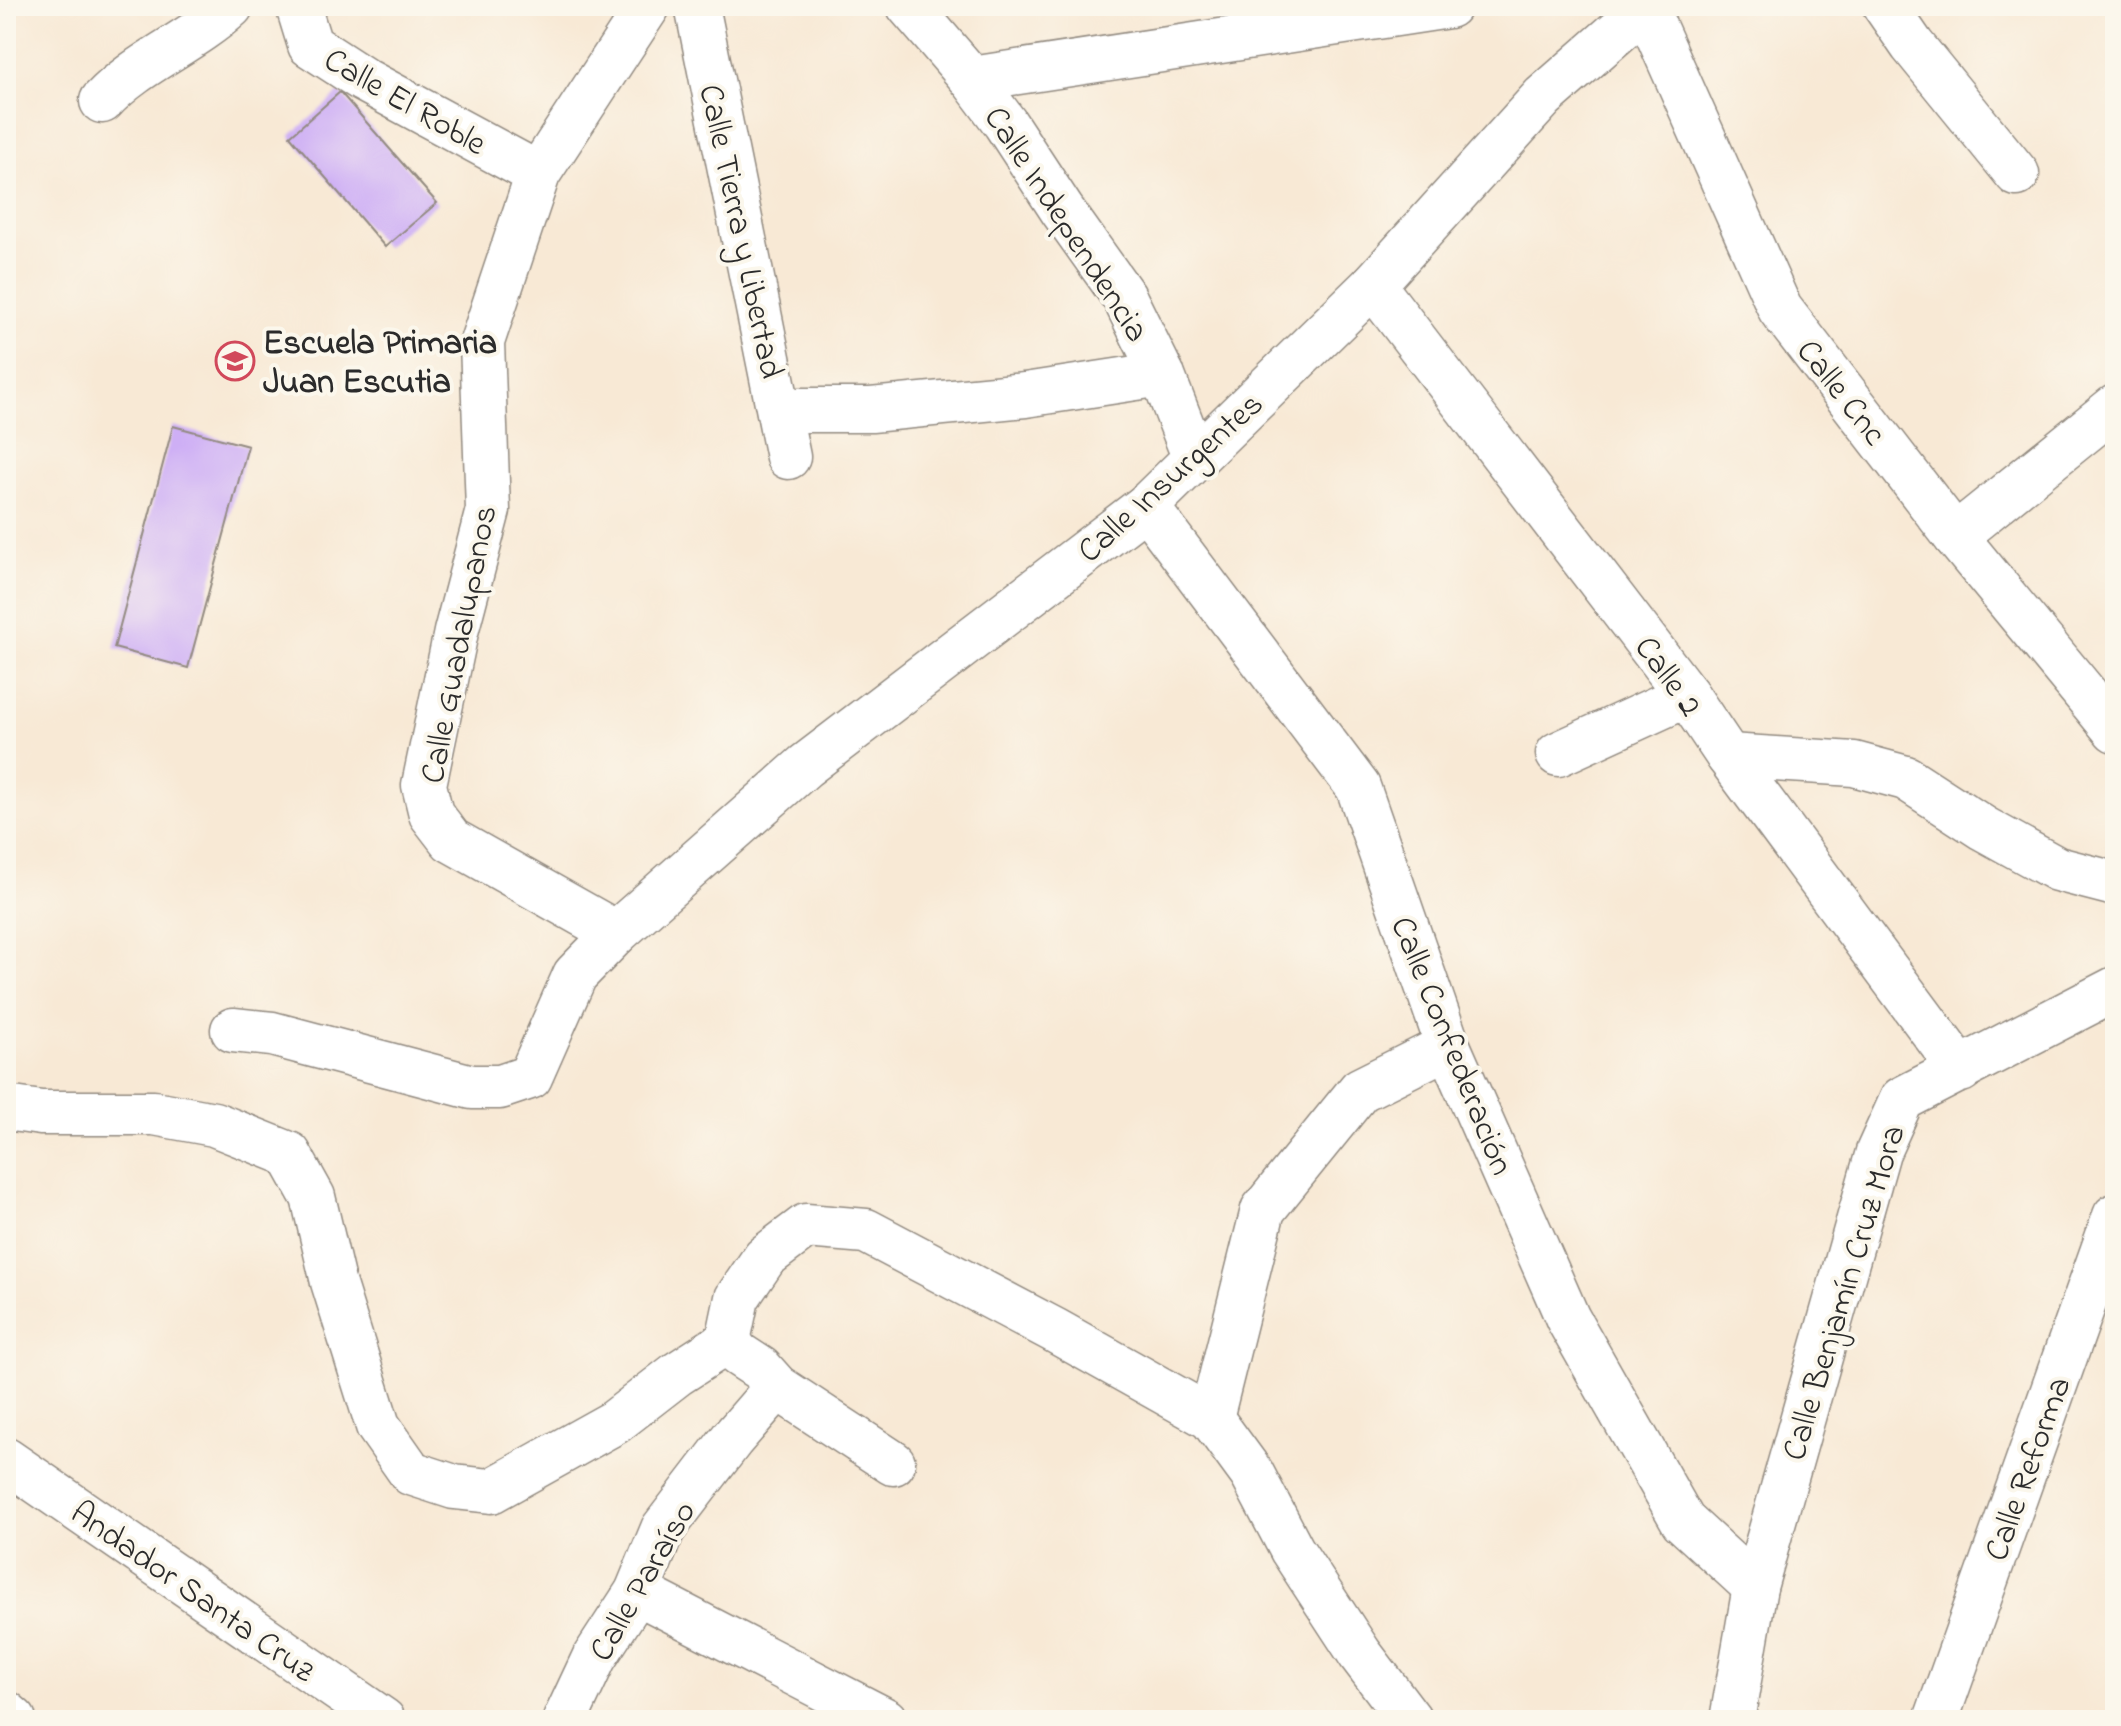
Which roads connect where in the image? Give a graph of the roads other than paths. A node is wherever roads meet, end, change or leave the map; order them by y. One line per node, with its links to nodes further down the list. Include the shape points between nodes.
1 (231, 6): 10 (street, via 209,27 119,83)
2 (298, 6): 11 (street, Calle El Roble, via 310,45)
3 (648, 6): 11 (street, Calle Guadalupanos)
4 (697, 6): 16 (street, Calle Tierra y Libertad)
5 (909, 6): 9 (street, Calle Independencia)
6 (1449, 6): 9 (street)
7 (1645, 6): 13 (street, Calle Insurgentes, via 1543,97); 20 (street, Calle Cnc, via 1780,309)
8 (1885, 6): 12 (street)
9 (972, 79): 14 (street, Calle Independencia, via 1124,297)
10 (102, 101)
11 (538, 174): 26 (street, Calle Guadalupanos, via 482,342 488,510 424,785 431,814 451,840)
12 (2017, 174)
13 (1373, 285): 18 (street, Calle Insurgentes); 21 (street, Calle 2)
14 (1162, 374): 16 (street, via 1025,395 871,410); 18 (street, Calle Independencia)
15 (2115, 407): 20 (street)
16 (779, 410): 17 (street, Calle Tierra y Libertad)
17 (788, 457)
18 (1195, 459): 19 (street, Calle Insurgentes)
19 (1146, 506): 26 (street, Calle Insurgentes, via 805,766); 29 (street, Calle Confederación, via 1358,787)
20 (1955, 536): 22 (street, Calle Cnc)
21 (1687, 695): 23 (street); 24 (street, Calle 2)
22 (2115, 730)
23 (1558, 754)
24 (1728, 756): 25 (street, via 1854,764 1906,778 2057,869); 30 (street, Calle 2)
25 (2115, 884)
26 (616, 933): 28 (street, Calle Insurgentes, via 575,975 530,1077 500,1087 472,1087 272,1034)
27 (2115, 989): 30 (street, Calle Benjamín Cruz Mora)
28 (233, 1030)
29 (1448, 1046): 35 (street, via 1360,1090 1263,1210); 38 (street, Calle Confederación, via 1576,1332 1683,1521)
30 (1961, 1070): 38 (street, Calle Benjamín Cruz Mora, via 1902,1099 1878,1152)
31 (6, 1108): 33 (street, via 154,1113 214,1124 289,1154 313,1197 378,1426 411,1473 440,1483 491,1491 615,1422)
32 (2115, 1216): 47 (street, Calle Reforma)
33 (728, 1341): 34 (street); 35 (street, via 737,1298 765,1257 806,1226 866,1231)
34 (777, 1387): 37 (street); 39 (street, Calle Paraíso, via 663,1529)
35 (1211, 1418): 45 (street, via 1252,1474 1292,1550 1360,1654)
36 (6, 1460): 42 (street, Andador Santa Cruz)
37 (893, 1463)
38 (1755, 1587): 46 (street, Calle Benjamín Cruz Mora)
39 (637, 1592): 43 (street, Calle Paraíso, via 594,1658); 44 (street)
40 (6, 1713): 41 (street)
41 (14, 1720)
42 (383, 1720)
43 (565, 1720)
44 (885, 1720)
45 (1410, 1720)
46 (1732, 1720)
47 (1936, 1720)

